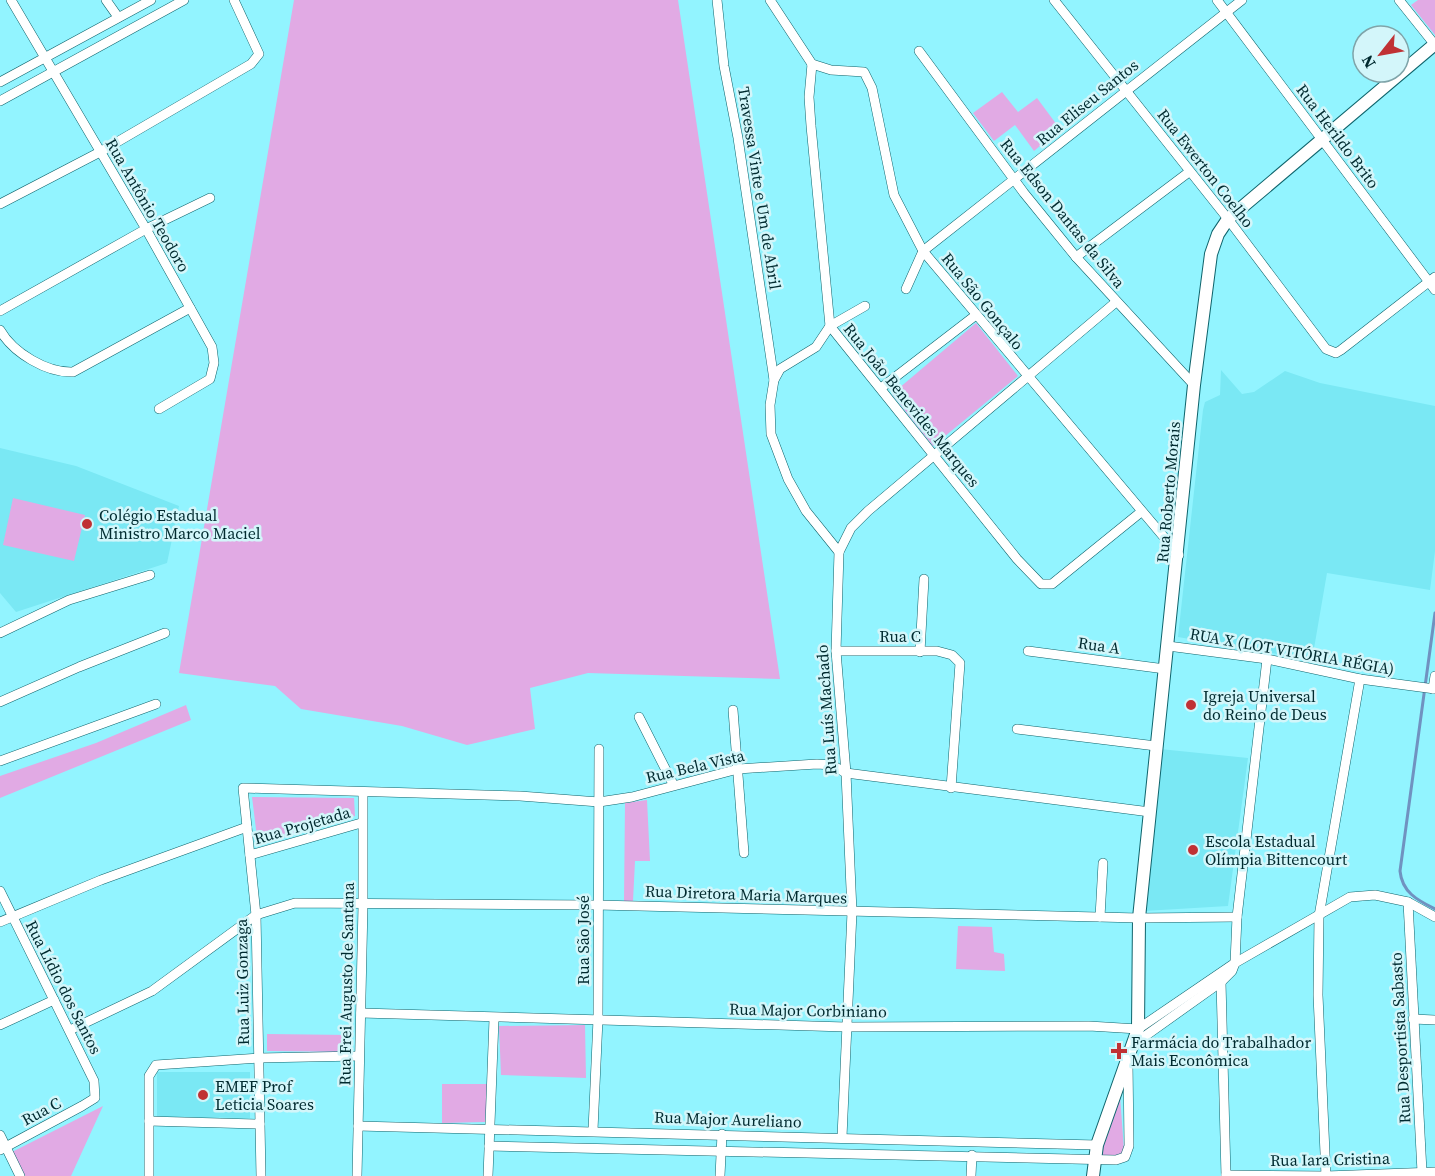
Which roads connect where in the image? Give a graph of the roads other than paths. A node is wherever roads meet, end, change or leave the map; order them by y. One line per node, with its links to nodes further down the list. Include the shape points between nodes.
1 (11, 0): 16 (street, Rua Antônio Teodoro)
2 (106, 0): 13 (street)
3 (151, 0): 13 (street)
4 (184, 0): 18 (street)
5 (234, 0): 23 (street, via 259,54 251,64)
6 (717, 0): 42 (street, Travessa Vinte e Um de Abril)
7 (770, 0): 17 (street)
8 (1054, 0): 20 (street, Rua Ewerton Coelho)
9 (1217, 0): 12 (street, Rua Herildo Brito)
10 (1242, 0): 12 (street, Rua Eliseu Santos)
11 (1399, 0): 14 (street)
12 (1226, 12): 20 (street, Rua Eliseu Santos); 22 (street, Rua Herildo Brito)
13 (118, 17): 16 (street)
14 (1435, 45): 22 (street, Rua Roberto Morais)
15 (919, 51): 25 (street, Rua Edson Dantas da Silva)
16 (45, 57): 18 (street, Rua Antônio Teodoro); 19 (street)
17 (812, 64): 30 (street, Rua São Gonçalo, via 831,70 864,72 872,88 894,195); 39 (street, Rua João Benevides Marques, via 811,126)
18 (53, 72): 21 (street); 23 (street, Rua Antônio Teodoro)
19 (0, 82)
20 (1126, 90): 24 (street, Rua Ewerton Coelho); 25 (street, Rua Eliseu Santos)
21 (0, 101)
22 (1322, 140): 28 (street, Rua Roberto Morais); 32 (street, Rua Herildo Brito)
23 (100, 152): 27 (street); 29 (street, Rua Antônio Teodoro)
24 (1189, 172): 28 (street, Rua Ewerton Coelho); 31 (street)
25 (1015, 179): 30 (street, Rua Eliseu Santos); 31 (street, Rua Edson Dantas da Silva)
26 (210, 198): 29 (street)
27 (0, 204)
28 (1228, 219): 32 (street, Rua Ewerton Coelho, via 1317,338 1326,349 1336,353); 43 (street, Rua Roberto Morais, via 1210,254)
29 (146, 229): 36 (street, Rua Antônio Teodoro); 37 (street)
30 (923, 251): 33 (street); 38 (street, Rua São Gonçalo)
31 (1076, 257): 34 (street, Rua Edson Dantas da Silva)
32 (1433, 283)
33 (906, 290)
34 (1116, 302): 41 (street); 43 (street, Rua Edson Dantas da Silva)
35 (865, 306): 39 (street)
36 (190, 308): 40 (street, via 84,368 64,372 37,363 5,339); 45 (street, Rua Antônio Teodoro, via 212,347 212,373 210,379)
37 (0, 311)
38 (976, 315): 41 (street, Rua São Gonçalo); 44 (street)
39 (830, 326): 42 (street, via 816,347 780,369); 44 (street, Rua João Benevides Marques)
40 (0, 330)
41 (1028, 378): 46 (street); 47 (street, Rua São Gonçalo)
42 (774, 380): 48 (street, via 769,417 777,454 806,511)
43 (1194, 385): 49 (street, Rua Roberto Morais)
44 (881, 388): 46 (street, Rua João Benevides Marques)
45 (159, 409)
46 (933, 456): 47 (street, Rua João Benevides Marques, via 1043,585 1052,584); 48 (street, via 858,520)
47 (1141, 512): 49 (street, Rua São Gonçalo)
48 (839, 552): 55 (street, Rua Luís Machado)
49 (1179, 555): 54 (street, Rua Roberto Morais)
50 (150, 575): 52 (street, via 79,596)
51 (924, 579): 57 (street)
52 (0, 633)
53 (165, 633): 63 (street)
54 (1168, 646): 58 (street, RUA X (LOT VITÓRIA RÉGIA)); 59 (street, Rua Roberto Morais)
55 (836, 651): 57 (street, Rua C); 72 (street, Rua Luís Machado)
56 (1028, 651): 59 (street, Rua A)
57 (920, 652): 75 (street, Rua C, via 943,652 960,663)
58 (1267, 659): 61 (street, RUA X (LOT VITÓRIA RÉGIA)); 93 (street)
59 (1165, 669): 68 (street, Rua Roberto Morais)
60 (1435, 676): 62 (street)
61 (1360, 679): 62 (street, RUA X (LOT VITÓRIA RÉGIA)); 91 (street)
62 (1434, 689)
63 (0, 702)
64 (156, 704): 70 (street)
65 (733, 710): 71 (street)
66 (639, 717): 73 (street)
67 (1017, 729): 68 (street)
68 (1156, 746): 78 (street, Rua Roberto Morais)
69 (599, 749): 77 (street, Rua São José)
70 (0, 761)
71 (738, 770): 72 (street, Rua Bela Vista, via 817,764 832,765); 73 (street, Rua Bela Vista); 81 (street)
72 (846, 773): 75 (street, Rua Bela Vista); 88 (street, Rua Luís Machado)
73 (673, 784): 77 (street, Rua Bela Vista)
74 (243, 788): 76 (street, Rua Bela Vista); 80 (street, Rua Luiz Gonzaga)
75 (951, 788): 78 (street, Rua Bela Vista)
76 (363, 793): 77 (street, Rua Bela Vista); 79 (street, Rua Frei Augusto de Santana)
77 (599, 802): 87 (street, Rua São José)
78 (1150, 812): 95 (street, Rua Roberto Morais)
79 (362, 823): 82 (street, Rua Projetada); 86 (street, Rua Frei Augusto de Santana)
80 (247, 827): 82 (street, Rua Luiz Gonzaga); 90 (street)
81 (744, 853)
82 (250, 855): 89 (street, Rua Luiz Gonzaga)
83 (1103, 863): 92 (street)
84 (0, 891): 90 (street, Rua Lídio dos Santos)
85 (1408, 902): 91 (street, via 1362,895 1344,900); 94 (street); 103 (street, Rua Desportista Sabasto)
86 (363, 905): 87 (street, Rua Diretora Maria Marques); 89 (street, Rua Diretora Maria Marques, via 295,903); 100 (street, Rua Frei Augusto de Santana)
87 (597, 905): 88 (street, Rua Diretora Maria Marques); 102 (street, Rua São José)
88 (852, 912): 92 (street, Rua Diretora Maria Marques); 106 (street, Rua Luís Machado)
89 (256, 915): 108 (street, Rua Diretora Maria Marques, via 152,991); 111 (street, Rua Luiz Gonzaga)
90 (12, 916): 96 (street); 99 (street, Rua Lídio dos Santos)
91 (1319, 916): 97 (street); 141 (street, via 1318,995)
92 (1100, 917): 95 (street, Rua Diretora Maria Marques)
93 (1237, 917): 95 (street, Rua Diretora Maria Marques); 97 (street)
94 (1435, 917)
95 (1139, 918): 107 (street, Rua Roberto Morais)
96 (0, 922)
97 (1235, 963): 98 (street); 107 (street)
98 (1221, 982): 109 (street); 139 (street)
99 (54, 1000): 105 (street); 108 (street, Rua Lídio dos Santos)
100 (361, 1013): 101 (street, Rua Major Corbiniano); 110 (street, Rua Frei Augusto de Santana)
101 (494, 1019): 102 (street, Rua Major Corbiniano); 117 (street)
102 (598, 1019): 106 (street, Rua Major Corbiniano); 118 (street, Rua São José)
103 (1413, 1019): 104 (street); 128 (street, Rua Desportista Sabasto)
104 (1435, 1020)
105 (0, 1025)
106 (846, 1027): 107 (street, Rua Major Corbiniano); 121 (street, Rua Luís Machado)
107 (1138, 1029): 109 (street, Rua Roberto Morais)
108 (70, 1030): 113 (street, Rua Lídio dos Santos, via 94,1081)
109 (1134, 1044): 112 (street, Rua Roberto Morais)
110 (359, 1056): 111 (street); 116 (street, Rua Frei Augusto de Santana)
111 (259, 1058): 114 (street, via 156,1065 149,1076); 115 (street, Rua Luiz Gonzaga)
112 (1128, 1060): 122 (street, Rua Roberto Morais); 127 (street, Rua Major Aureliano, via 1129,1146 1125,1157)
113 (95, 1098): 124 (street, Rua C)
114 (149, 1121): 115 (street); 132 (street)
115 (260, 1124): 133 (street, Rua Luiz Gonzaga)
116 (358, 1126): 117 (street, Rua Major Aureliano); 134 (street, Rua Frei Augusto de Santana)
117 (490, 1129): 118 (street, Rua Major Aureliano); 123 (street)
118 (592, 1130): 119 (street, Rua Major Aureliano)
119 (722, 1134): 121 (street, Rua Major Aureliano); 125 (street)
120 (0, 1135): 124 (street)
121 (842, 1137): 122 (street, Rua Major Aureliano)
122 (1096, 1145): 127 (street, Rua Roberto Morais)
123 (489, 1146): 125 (street, Rua Major Aureliano); 135 (street)
124 (3, 1148): 131 (street)
125 (722, 1151): 126 (street, Rua Major Aureliano); 136 (street)
126 (972, 1155): 127 (street, Rua Major Aureliano); 137 (street)
127 (1093, 1160): 138 (street, Rua Roberto Morais)
128 (1422, 1172): 129 (street, Rua Iara Cristina); 130 (street, Rua Iara Cristina)
129 (1435, 1172)
130 (1346, 1175): 141 (street, Rua Iara Cristina)
131 (20, 1176)
132 (149, 1176)
133 (261, 1176)
134 (357, 1176)
135 (489, 1176)
136 (720, 1176)
137 (971, 1176)
138 (1093, 1176)
139 (1226, 1176): 140 (street, Rua Iara Cristina)
140 (1290, 1176): 141 (street, Rua Iara Cristina)
141 (1326, 1176)

